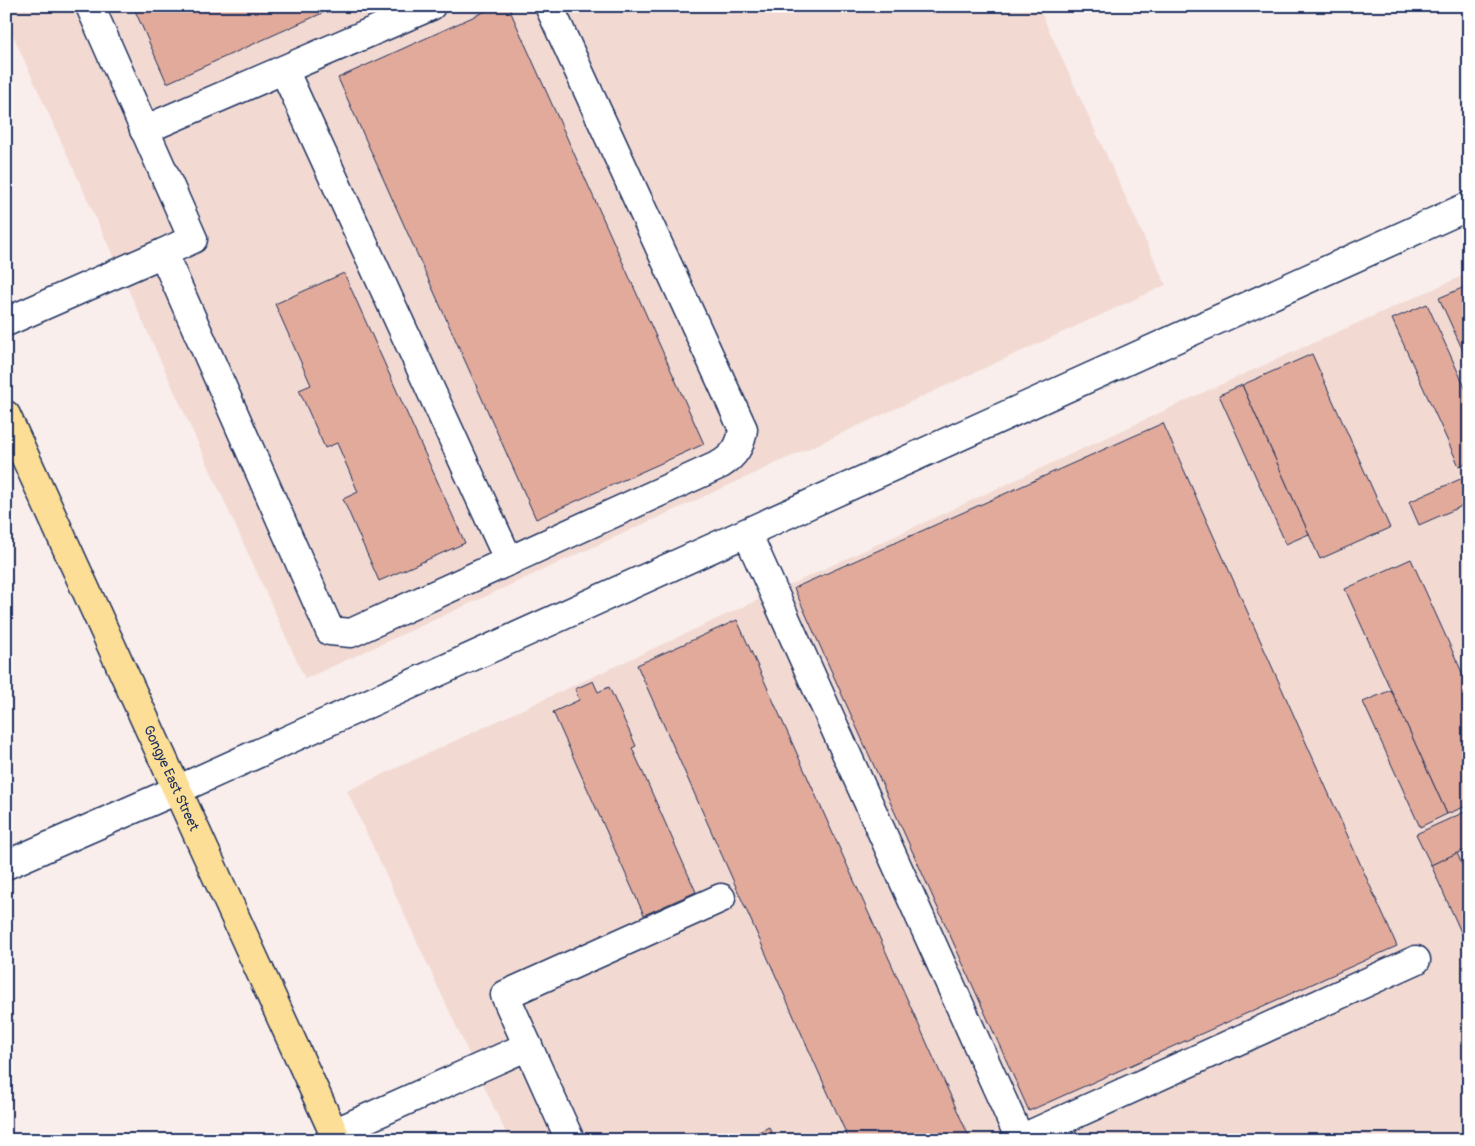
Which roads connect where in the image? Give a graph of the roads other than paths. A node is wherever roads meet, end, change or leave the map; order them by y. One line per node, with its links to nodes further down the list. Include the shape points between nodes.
1 (90, 6): 6 (street)
2 (431, 6): 4 (street)
3 (549, 6): 12 (street, via 743,429 741,441 730,459)
4 (386, 15): 5 (street)
5 (284, 70): 6 (street); 12 (street)
6 (144, 130): 8 (street, via 193,239)
7 (1469, 206): 11 (street)
8 (163, 253): 9 (street); 12 (street, via 330,631 351,634)
9 (6, 322)
10 (6, 416): 13 (main road, Gongye East Street)
11 (747, 533): 13 (street); 19 (street)
12 (509, 561)
13 (177, 790): 14 (street); 18 (main road, Gongye East Street)
14 (6, 865)
15 (721, 898): 17 (street, via 505,995)
16 (1416, 960): 19 (street)
17 (528, 1046): 18 (street); 20 (street)
18 (335, 1137)
19 (1019, 1139)
20 (570, 1140)

